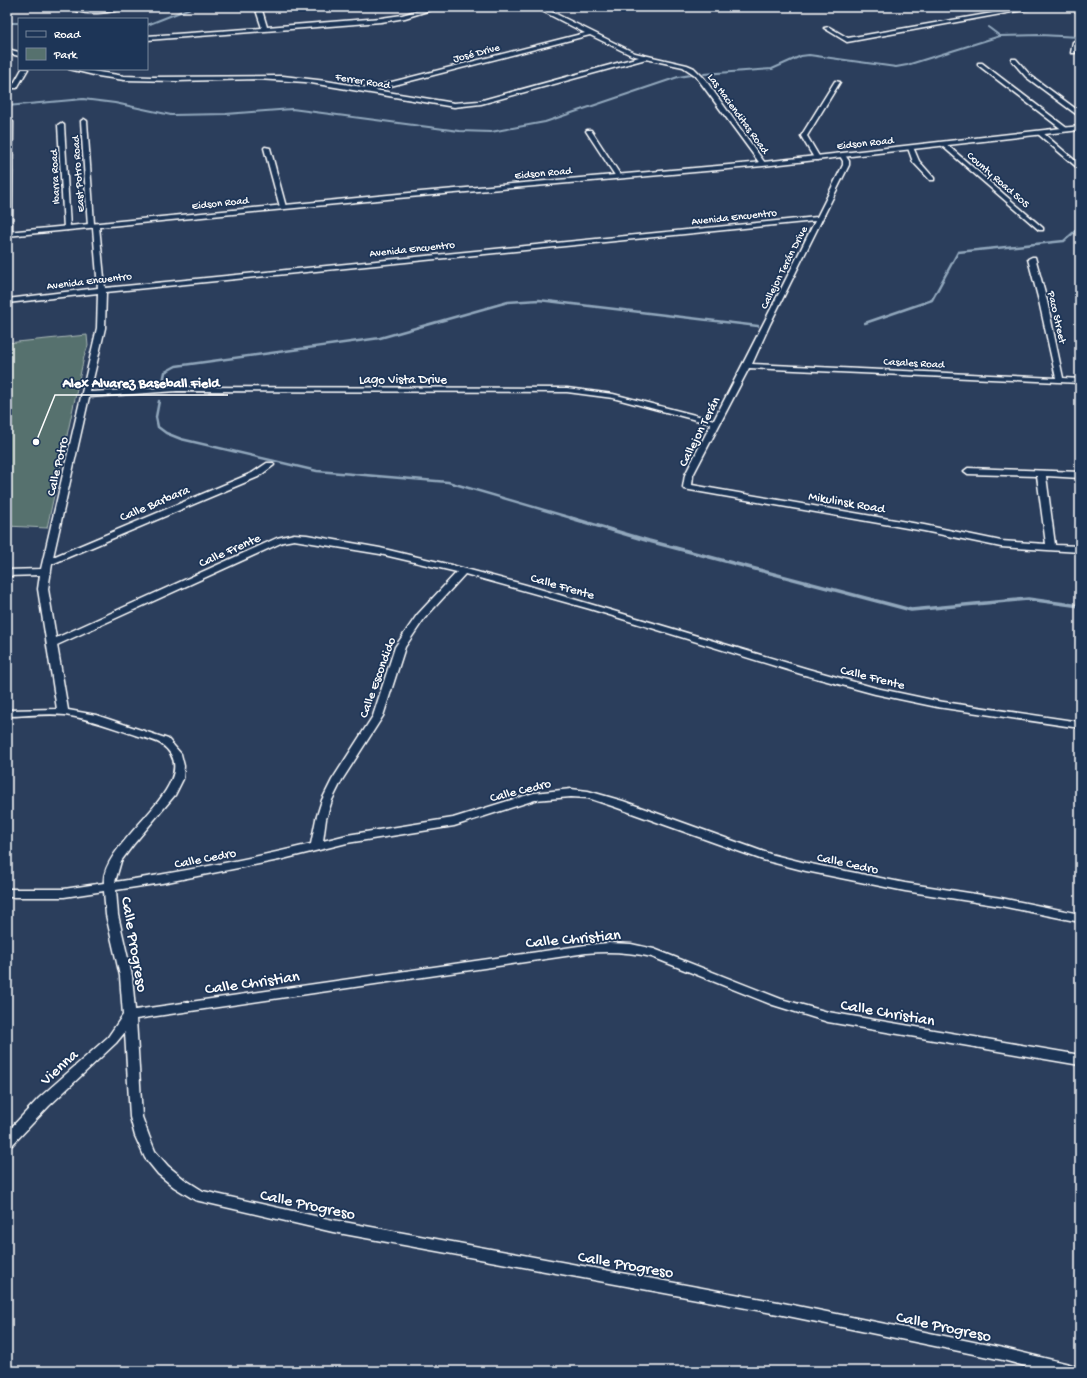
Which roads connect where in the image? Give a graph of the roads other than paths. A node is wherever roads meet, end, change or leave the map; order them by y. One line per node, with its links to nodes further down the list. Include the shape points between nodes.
1 (75, 7): 2 (street, via 98,12 113,11)
2 (122, 7)
3 (258, 7): 8 (street)
4 (437, 7): 8 (street, via 393,19)
5 (1036, 7): 7 (street, via 847,40)
6 (544, 10): 9 (street, Las Hacienditas Road)
7 (827, 28)
8 (266, 29): 10 (street)
9 (590, 33): 15 (street, Las Hacienditas Road, via 633,54); 22 (street, José Drive)
10 (148, 38)
11 (1080, 43): 13 (street, via 1076,42)
12 (7, 51): 14 (street)
13 (1073, 52)
14 (18, 54)
15 (646, 57): 22 (street, Ferrer Road, via 467,104 441,103); 36 (street, Las Hacienditas Road, via 685,66 696,72)
16 (1014, 60): 23 (street, via 1028,76)
17 (980, 64): 28 (street)
18 (24, 70): 21 (street)
19 (76, 70): 22 (street, Ferrer Road, via 98,76 123,78 288,78)
20 (837, 82): 35 (street, via 804,136)
21 (15, 87)
22 (366, 90)
23 (1080, 115)
24 (84, 121): 42 (street, East Potro Road)
25 (10, 122): 45 (street)
26 (61, 125): 43 (street, Ibarra Road)
27 (1080, 128): 28 (street, Eidson Road)
28 (1066, 130): 30 (street, Eidson Road)
29 (589, 131): 38 (street)
30 (1040, 133): 31 (street, Eidson Road); 37 (street)
31 (943, 144): 33 (street, Eidson Road); 44 (street, County Road 505)
32 (267, 148): 40 (street)
33 (911, 148): 34 (street, Eidson Road); 39 (street, via 916,162)
34 (843, 156): 35 (street, Eidson Road); 41 (street, Callejon Terán Drive, via 846,165)
35 (817, 158): 36 (street, Eidson Road)
36 (764, 164): 38 (street, Eidson Road)
37 (1080, 168)
38 (618, 176): 40 (street, Eidson Road)
39 (932, 179)
40 (283, 207): 42 (street, Eidson Road)
41 (819, 219): 47 (street, Avenida Encuentro); 49 (street, Callejon Terán Drive)
42 (94, 226): 43 (street, Eidson Road); 47 (street, Calle Potro)
43 (67, 228): 45 (street, Eidson Road)
44 (1041, 229)
45 (8, 234)
46 (1032, 259): 50 (street, Paco Street)
47 (102, 290): 48 (street, Avenida Encuentro); 53 (street, Calle Potro, via 101,328)
48 (7, 300)
49 (747, 366): 50 (street, Casales Road); 52 (street, Callejon Terán Drive)
50 (1060, 380): 51 (street, Casales Road)
51 (1080, 381)
52 (734, 387): 54 (street, Callejon Terán)
53 (86, 395): 54 (street, Lago Vista Drive, via 177,390 567,390 613,396); 62 (street, Calle Potro)
54 (716, 423): 59 (street, Callejon Terán, via 689,475)
55 (270, 465): 62 (street, Calle Barbara, via 255,475)
56 (968, 471): 57 (street)
57 (1041, 473): 58 (street); 60 (street)
58 (1080, 475)
59 (687, 486): 60 (street, Mikulinsk Road, via 1001,544)
60 (1051, 547): 61 (street, Mikulinsk Road)
61 (1080, 549)
62 (47, 567): 64 (street, Calle Barbara); 65 (street, Calle Potro, via 43,589)
63 (463, 571): 65 (street, Calle Frente, via 320,540 280,540); 68 (street, Calle Frente, via 875,691 931,703); 69 (street, Calle Escondido, via 417,620 405,637 378,716 327,800)
64 (7, 573)
65 (51, 644): 66 (street, Calle Potro)
66 (62, 712): 67 (street, Calle Progreso); 70 (street, Calle Progreso, via 92,717 164,741 176,754 179,766 178,779 170,795 136,832 116,860 109,879)
67 (7, 713)
68 (1080, 725)
69 (316, 847): 70 (street, Calle Cedro, via 223,868); 72 (street, Calle Cedro, via 376,834 454,822 534,797 571,793 619,804 767,857 806,867 897,886 1001,902)
70 (109, 887): 71 (street, Calle Cedro, via 64,892); 73 (street, Calle Progreso, via 112,915 126,976)
71 (7, 893)
72 (1080, 918)
73 (130, 1015): 74 (street, Calle Christian, via 563,952 609,947 631,948 654,953 777,1002 828,1017); 75 (street, Vienna, via 112,1040); 76 (street, Calle Progreso, via 136,1117 142,1136 150,1154 163,1170 200,1196 333,1226 778,1308 1003,1354)
74 (1080, 1060)
75 (7, 1140)
76 (1069, 1371)

